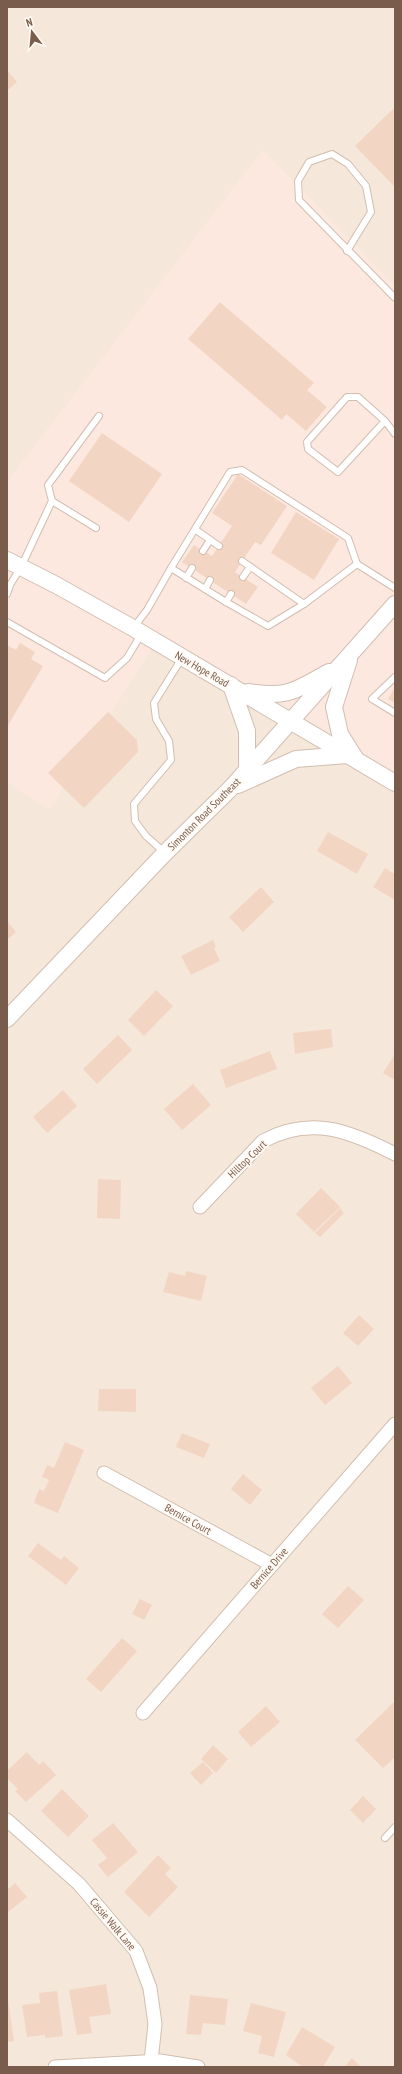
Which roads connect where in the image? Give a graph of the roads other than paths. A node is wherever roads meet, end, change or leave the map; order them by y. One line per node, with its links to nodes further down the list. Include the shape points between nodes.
1 (347, 251): 1 (lane, via 371,212 366,186 348,164 332,154 309,162 298,182 299,200); 2 (lane)
2 (395, 298)
3 (99, 416): 6 (lane, via 48,485)
4 (385, 420): 4 (lane, via 338,472 308,449 307,442 347,397 358,397); 5 (lane)
5 (395, 434)
6 (52, 501): 7 (lane); 13 (lane)
7 (96, 528)
8 (196, 530): 9 (lane); 14 (lane, via 230,472 242,470 348,538); 16 (lane)
9 (210, 540): 10 (lane); 11 (lane)
10 (219, 546)
11 (203, 551)
12 (242, 561): 15 (lane)
13 (14, 563): 23 (lane); 29 (street, New Hope Road)
14 (357, 564): 21 (lane); 26 (lane)
15 (250, 566): 18 (lane); 26 (lane)
16 (172, 568): 19 (lane); 29 (lane)
17 (192, 568): 19 (lane)
18 (243, 577)
19 (186, 578): 22 (lane)
20 (210, 580): 22 (lane)
21 (395, 588)
22 (205, 589): 25 (lane)
23 (7, 594)
24 (231, 594): 25 (lane)
25 (226, 602): 26 (lane, via 268,626)
26 (304, 604)
27 (395, 604): 30 (street, Simonton Road Southeast)
28 (7, 622): 29 (lane, via 105,678 127,658)
29 (137, 631): 31 (street, New Hope Road)
30 (351, 654): 32 (street, Simonton Road Southeast); 37 (street, via 334,707 340,734)
31 (182, 657): 34 (street, New Hope Road); 41 (lane, via 154,703 156,719 169,741 171,760 134,804 135,821 146,836)
32 (339, 667): 34 (street, via 285,694 271,695); 36 (street, Simonton Road Southeast)
33 (395, 677): 35 (lane, via 372,699)
34 (234, 688): 36 (street, New Hope Road); 38 (street, via 247,731)
35 (395, 713)
36 (291, 721): 37 (street, New Hope Road); 38 (street, Simonton Road Southeast)
37 (351, 757): 39 (street, New Hope Road); 40 (street, via 296,759)
38 (247, 771): 40 (street, Simonton Road Southeast)
39 (395, 783)
40 (231, 788): 41 (street, Simonton Road Southeast)
41 (165, 853): 42 (street, Simonton Road Southeast)
42 (7, 1019)
43 (395, 1154): 44 (street, Hilltop Court, via 341,1130 300,1127 263,1141)
44 (200, 1206)
45 (395, 1424): 47 (street, Bernice Drive)
46 (104, 1473): 47 (street, Bernice Court)
47 (272, 1565): 48 (street, Bernice Drive)
48 (143, 1713)
49 (7, 1820): 52 (street, Cassie Walk Lane, via 80,1884 136,1951 150,1988 155,2024)
50 (395, 1826): 51 (lane)
51 (385, 1838)
52 (151, 2061): 53 (street); 54 (street)
53 (55, 2067)
54 (198, 2067)

